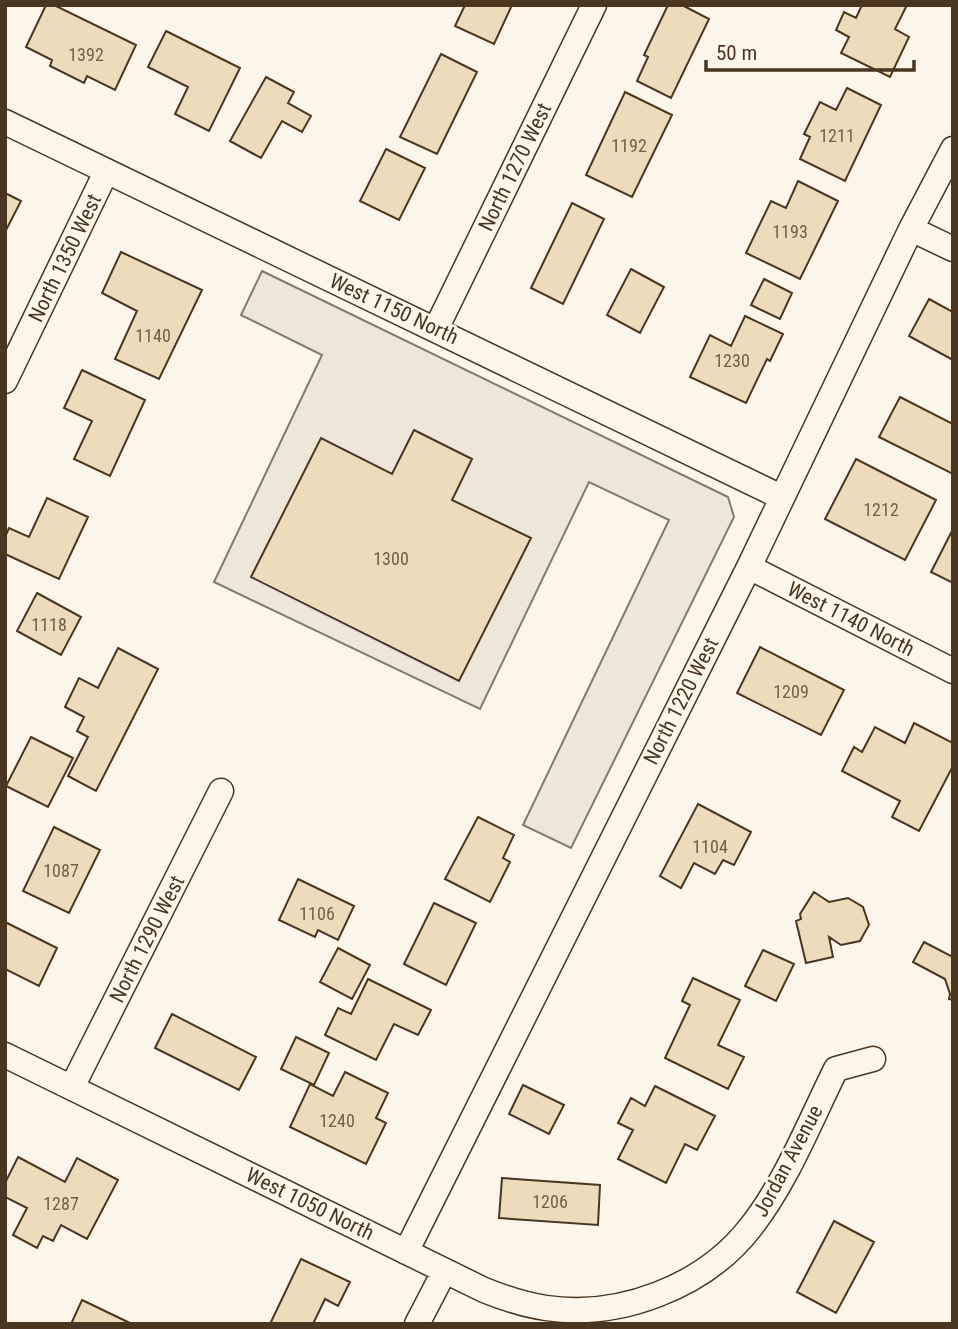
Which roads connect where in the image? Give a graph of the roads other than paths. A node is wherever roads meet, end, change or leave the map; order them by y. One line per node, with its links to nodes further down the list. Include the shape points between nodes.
1 (594, 5): 7 (street, North 1270 West)
2 (5, 122): 4 (street, West 1150 North)
3 (953, 149): 5 (street, North 1220 West)
4 (106, 172): 7 (street, West 1150 North); 8 (street, North 1350 West)
5 (911, 229): 6 (street); 9 (street, North 1220 West)
6 (953, 248)
7 (436, 329): 9 (street, West 1150 North)
8 (5, 381)
9 (781, 497): 10 (street, North 1220 West)
10 (749, 567): 11 (street, West 1140 North); 16 (street, North 1220 West)
11 (953, 671)
12 (221, 791): 15 (street, North 1290 West)
13 (5, 1055): 15 (street, West 1050 North)
14 (873, 1059): 18 (street, Jordan Avenue, via 836,1069 771,1199 727,1253 675,1287)
15 (72, 1087): 16 (street, West 1050 North)
16 (406, 1252): 17 (street, West 1050 North)
17 (444, 1272): 18 (street, West 1050 North, via 502,1297 545,1308 602,1309); 19 (street)
18 (625, 1303)
19 (417, 1324)

